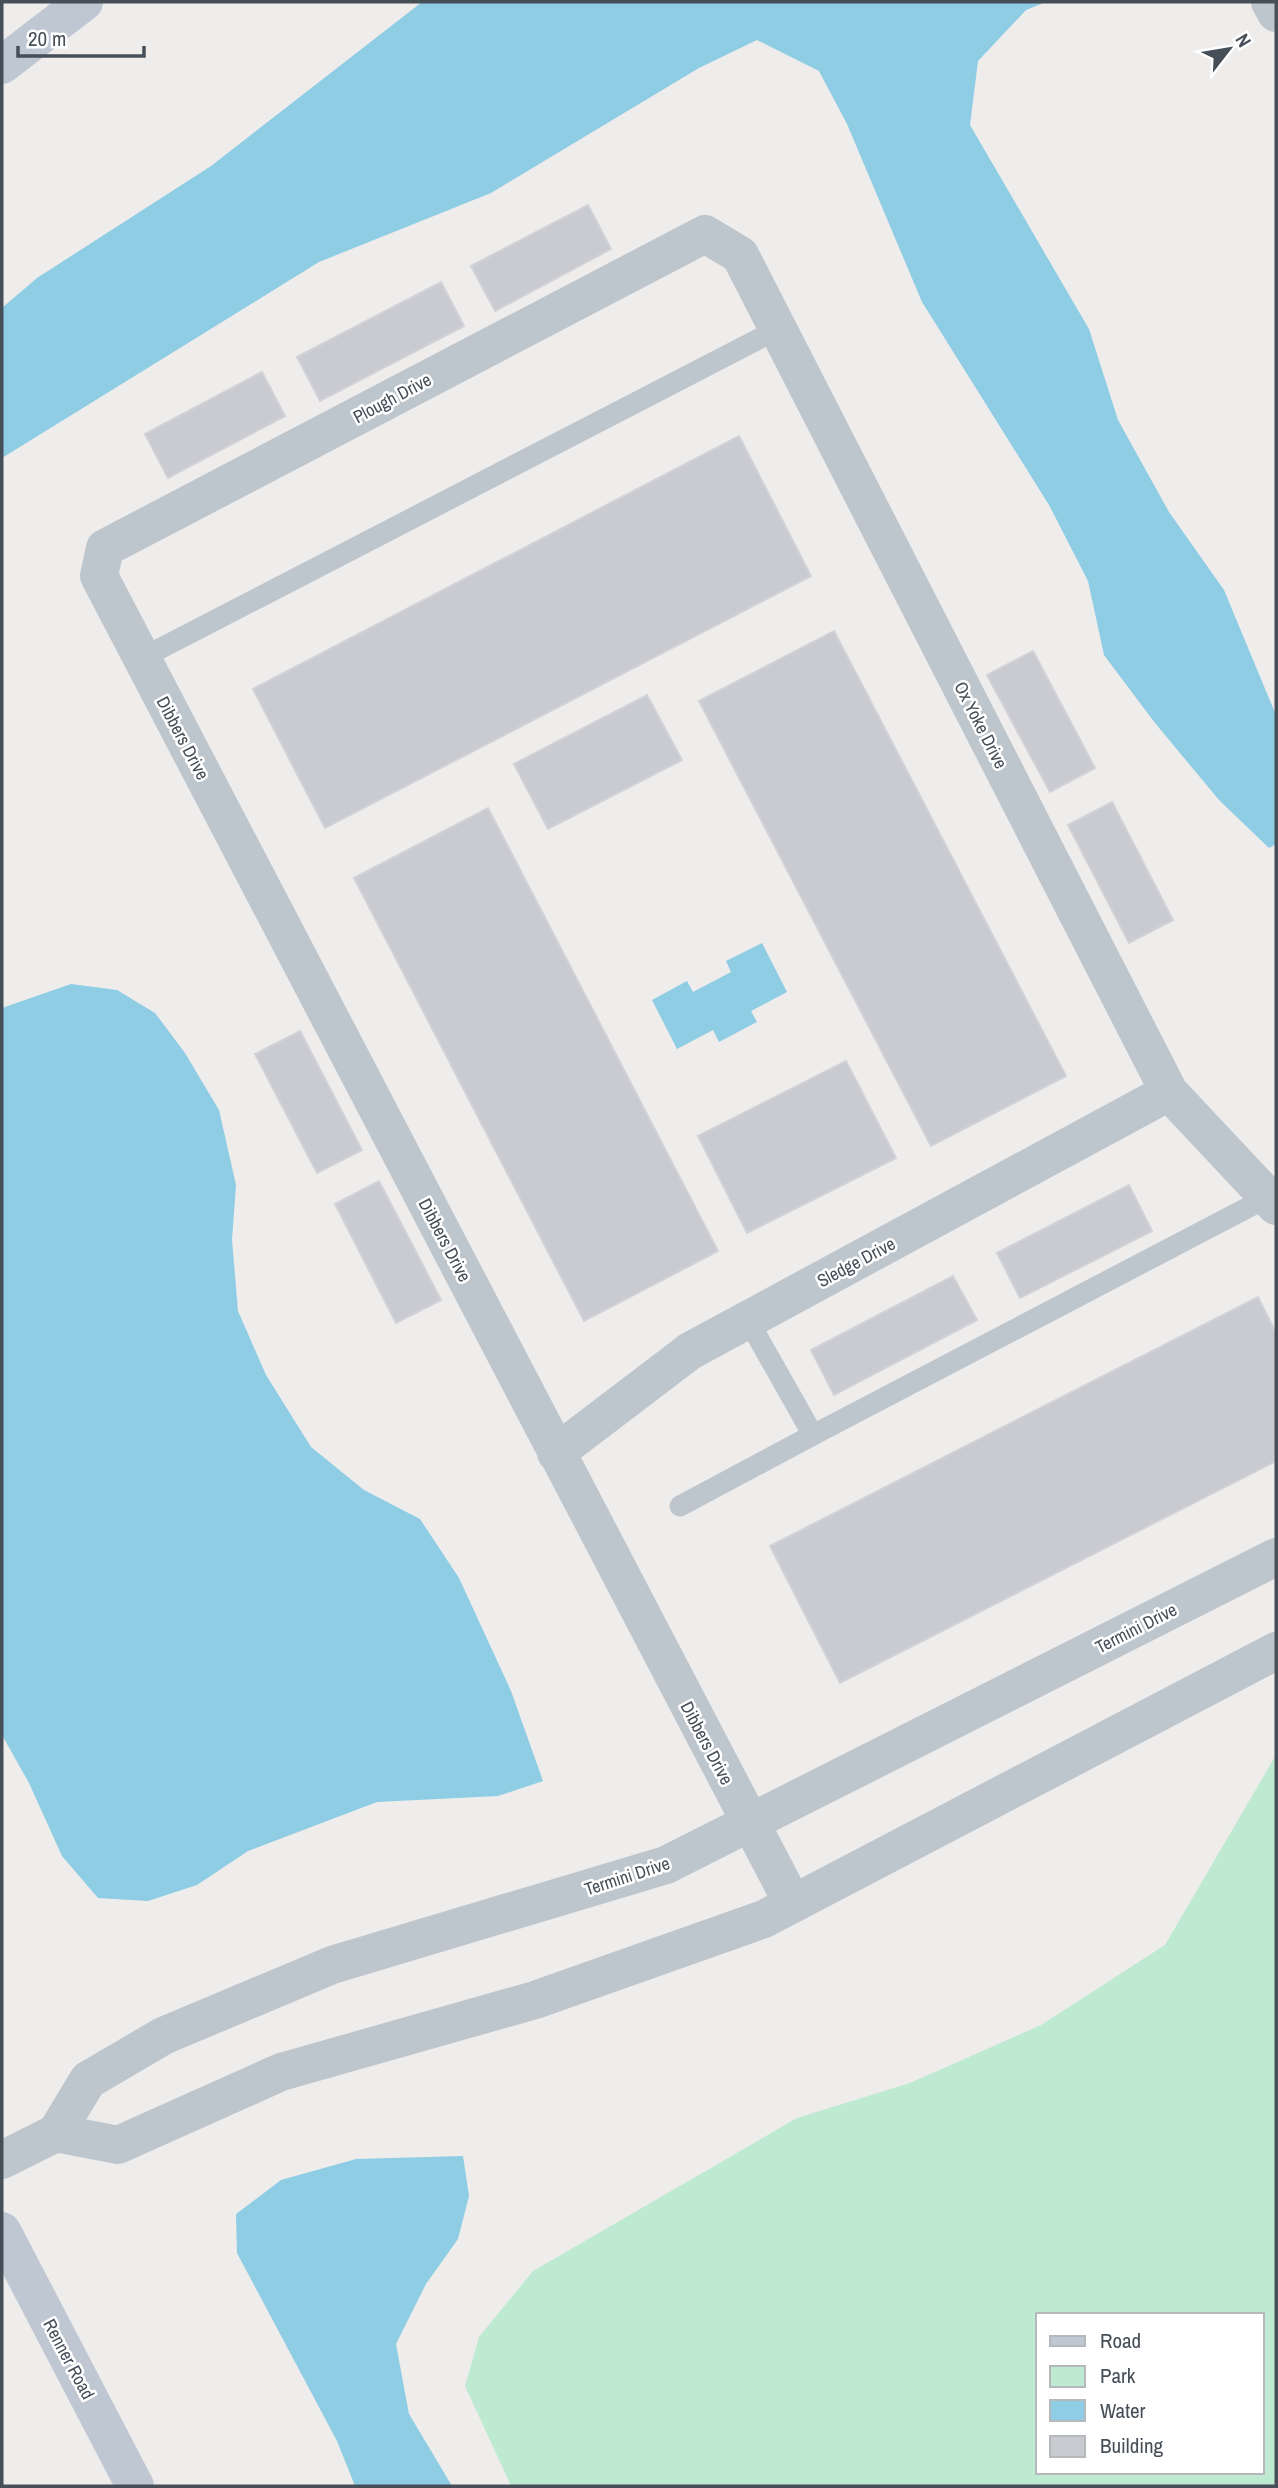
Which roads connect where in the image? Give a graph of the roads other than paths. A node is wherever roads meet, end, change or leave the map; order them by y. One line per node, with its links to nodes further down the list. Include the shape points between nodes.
1 (83, 2): 4 (main road)
2 (1270, 2): 3 (street)
3 (1276, 13)
4 (2, 65)
5 (705, 234): 6 (street, Ox Yoke Drive, via 740,256); 7 (street, Plough Drive, via 105,548)
6 (778, 329): 8 (lane); 9 (street, Ox Yoke Drive)
7 (99, 576): 8 (street, Dibbers Drive)
8 (142, 658): 13 (street, Dibbers Drive)
9 (1169, 1092): 10 (street, Ox Yoke Drive); 11 (street, Sledge Drive)
10 (1272, 1202): 12 (lane)
11 (748, 1320): 12 (lane); 13 (street, Sledge Drive, via 690,1351)
12 (813, 1435): 14 (lane)
13 (556, 1453): 17 (street, Dibbers Drive)
14 (680, 1506)
15 (1276, 1557): 17 (street, Termini Drive)
16 (1276, 1651): 18 (street)
17 (749, 1823): 18 (street, Dibbers Drive); 19 (street, Termini Drive, via 666,1866 332,1965 163,2036 88,2080)
18 (793, 1903): 19 (street, via 764,1919 536,2000 281,2072 118,2145)
19 (56, 2133): 20 (street)
20 (2, 2161)
21 (2, 2231): 22 (main road, Renner Road)
22 (135, 2486)

